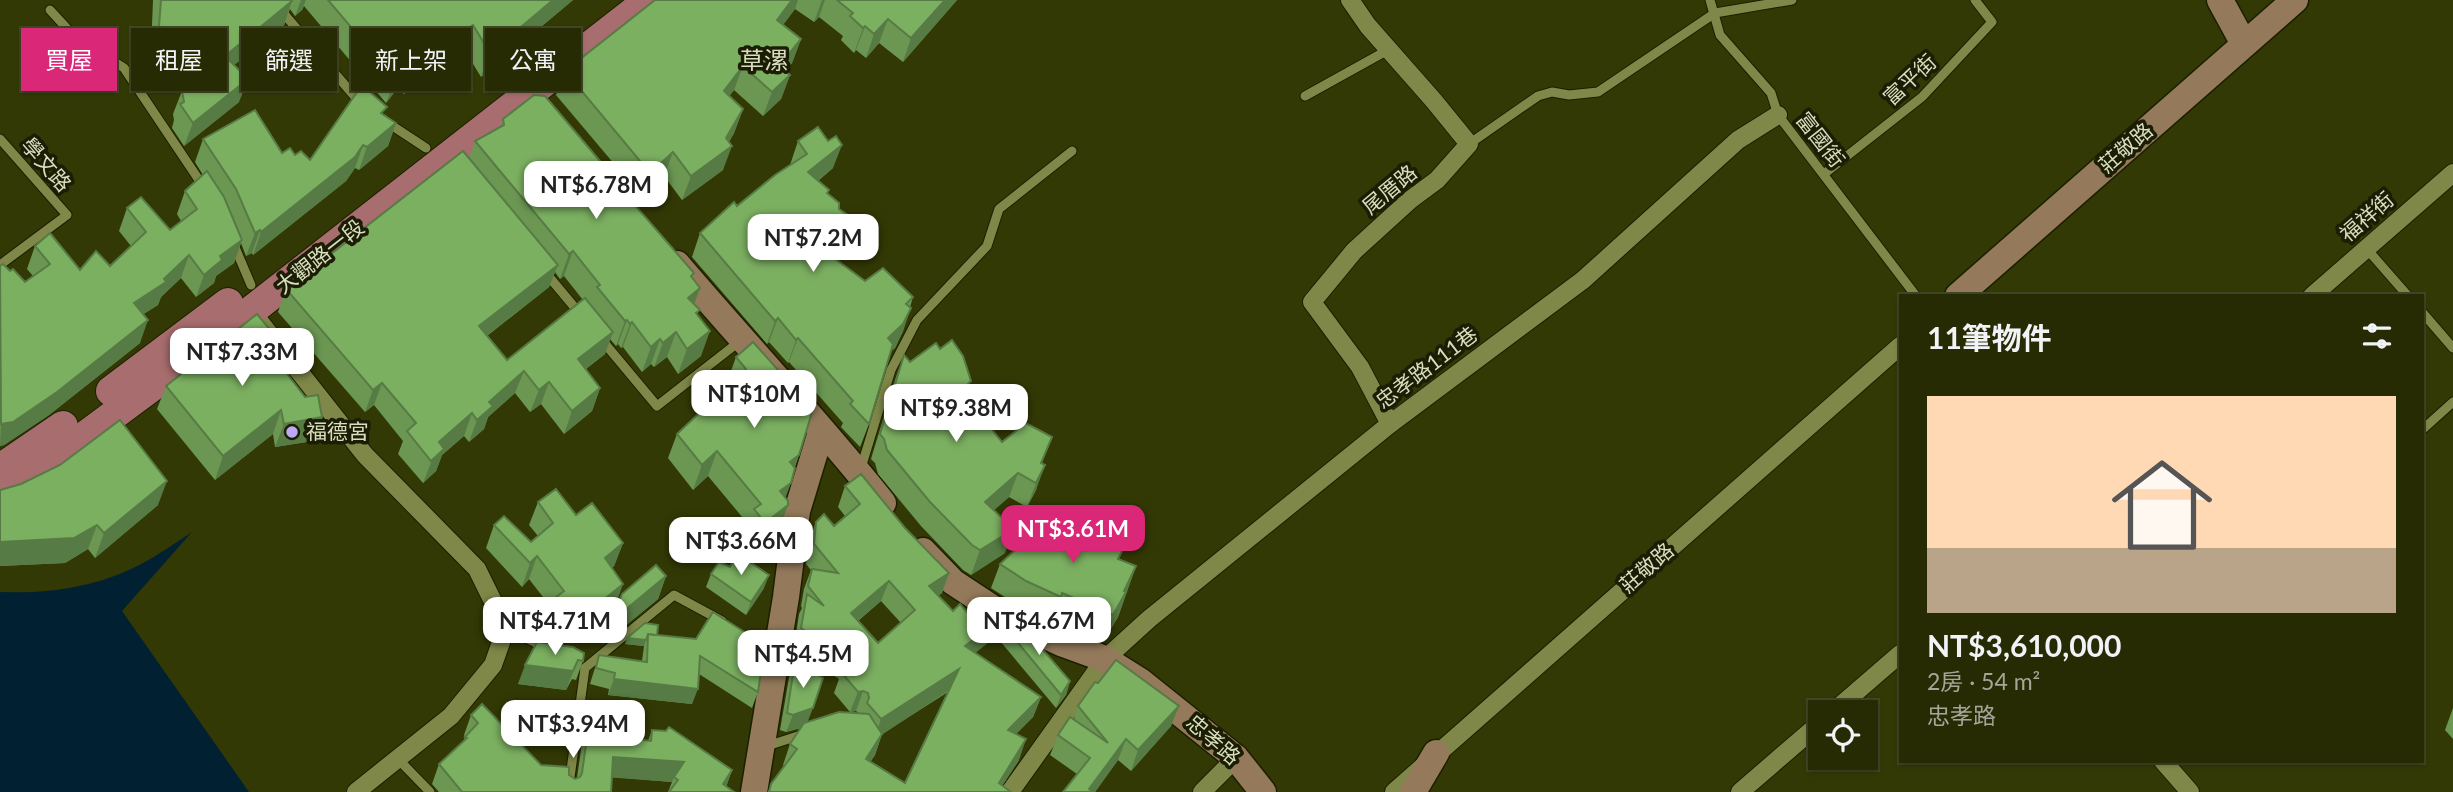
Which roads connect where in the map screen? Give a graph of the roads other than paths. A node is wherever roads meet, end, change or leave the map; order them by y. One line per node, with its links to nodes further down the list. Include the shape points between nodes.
1 (275, 0): 22 (lane, via 362,106)
2 (618, 0): 12 (main road)
3 (649, 0): 15 (main road)
4 (1350, 0): 14 (street)
5 (1710, 0): 11 (lane, 富國街)
6 (1792, 0): 11 (lane)
7 (1975, 0): 24 (lane, 富平街, via 1992,22 1922,97)
8 (2220, 0): 13 (street)
9 (2295, 0): 13 (street, 莊敬路)
10 (50, 10): 25 (lane, via 73,35 124,68)
11 (1715, 13): 18 (lane, 富國街, via 1720,35 1771,93); 20 (lane, via 1598,92 1538,96)
12 (581, 40)
13 (2244, 44): 32 (street, 莊敬路)
14 (1388, 50): 17 (lane); 20 (street)
15 (581, 54)
16 (534, 91): 22 (main road, 大觀路一段)
17 (1305, 96)
18 (1778, 115): 24 (lane, 富國街); 43 (street, 忠孝路111巷, via 1738,140 1583,280)
19 (0, 139): 30 (lane, 學文路, via 66,215)
20 (1469, 144): 43 (street, 尾厝路, via 1437,180 1354,251 1312,302 1360,367)
21 (1072, 151): 47 (lane, via 999,209 987,246 916,320 891,370)
22 (444, 157): 35 (main road, 大觀路一段)
23 (2453, 173): 28 (street, 福祥街)
24 (1824, 174): 31 (lane, 富國街)
25 (208, 195)
26 (232, 239): 35 (lane)
27 (663, 247): 39 (street, 忠孝路)
28 (2366, 248): 33 (street, 福祥街); 34 (lane)
29 (536, 260): 37 (lane)
30 (0, 265)
31 (1914, 294)
32 (1960, 294)
33 (2314, 294)
34 (2406, 294)
35 (246, 297): 46 (main road, 大觀路一段); 48 (main road, 大觀路一段, via 38,471); 50 (street, via 365,455 477,569)
36 (2424, 314): 41 (lane)
37 (588, 323)
38 (596, 333): 39 (lane, via 657,406)
39 (741, 340): 45 (street, 忠孝路)
40 (1899, 347): 60 (street, 莊敬路)
41 (2453, 348)
42 (2453, 402): 44 (lane)
43 (1390, 424): 53 (street, 忠孝路111巷)
44 (2424, 428)
45 (821, 432): 47 (street, 忠孝路); 59 (street, via 797,512 772,648)
46 (0, 469)
47 (859, 473): 53 (street, 忠孝路, via 953,582 1009,619)
48 (0, 491)
49 (732, 626): 55 (lane, via 674,595)
50 (506, 628): 51 (lane); 62 (street, via 493,665 451,716)
51 (551, 651)
52 (1899, 655): 56 (street)
53 (1105, 659): 61 (street, 忠孝路, via 1140,681); 68 (street, 忠孝路111巷)
54 (573, 663): 55 (lane)
55 (585, 668): 66 (lane)
56 (1847, 700)
57 (820, 729): 59 (lane)
58 (1808, 733): 73 (street)
59 (761, 748): 67 (street)
60 (1436, 753): 71 (street, 莊敬路); 72 (street)
61 (1236, 758): 69 (street); 70 (street, 忠孝路)
62 (398, 759): 64 (street); 65 (lane)
63 (2165, 763): 74 (street)
64 (356, 792)
65 (430, 792)
66 (568, 792)
67 (754, 792)
68 (1010, 792)
69 (1202, 792)
70 (1263, 792)
71 (1394, 792)
72 (1413, 792)
73 (1740, 792)
74 (2190, 792)

